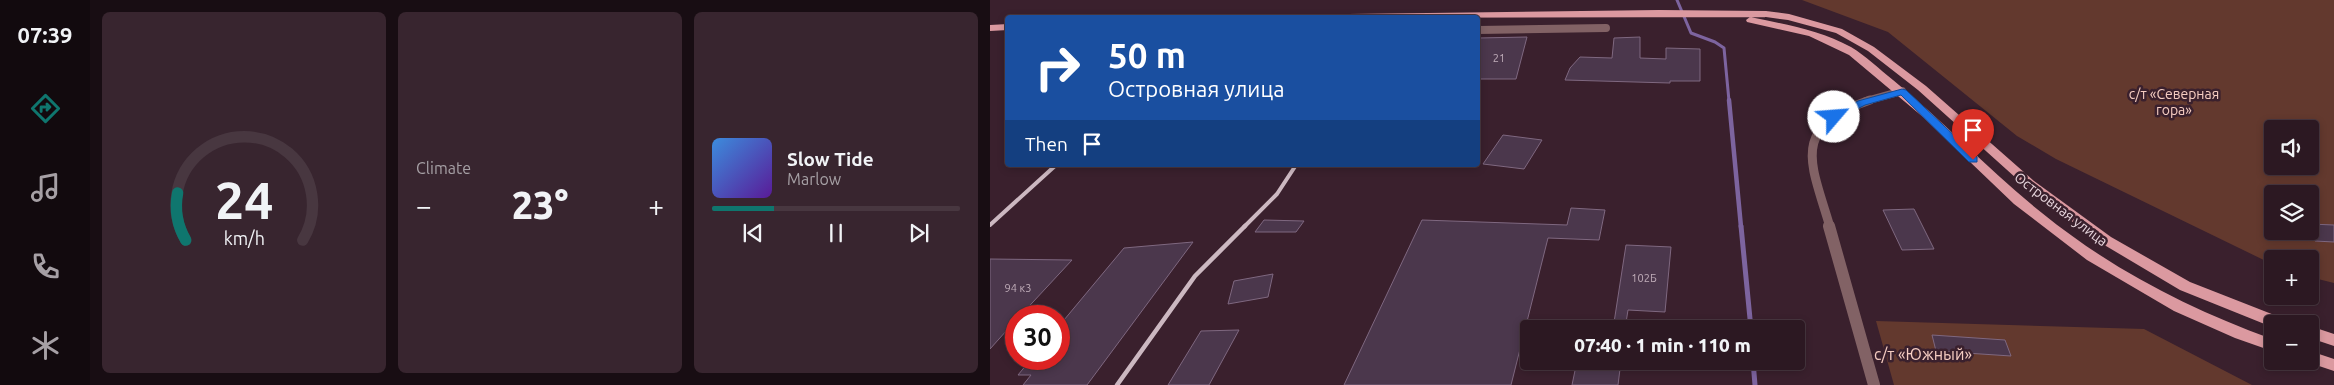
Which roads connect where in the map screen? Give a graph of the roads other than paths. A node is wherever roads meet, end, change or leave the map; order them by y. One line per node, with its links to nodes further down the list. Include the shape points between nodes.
1 (1716, 14): 2 (main road); 7 (main road, Островная улица, via 1787,27 1823,38 1859,56); 8 (main road, Островная улица, via 1789,17 1839,31 1871,49 1922,88 2030,184 2106,240 2185,286)
2 (1480, 15)
3 (1005, 27): 4 (main road)
4 (990, 28)
5 (1606, 28): 6 (street)
6 (1480, 30)
7 (1902, 92): 11 (main road, Островная улица, via 2006,190 2080,248 2188,312); 14 (street, via 1862,103 1834,117 1817,130 1812,146 1815,175)
8 (2264, 318)
9 (2319, 335): 10 (main road)
10 (2334, 340)
11 (2264, 342)
12 (2319, 360): 13 (main road)
13 (2334, 365)
14 (1874, 385)

